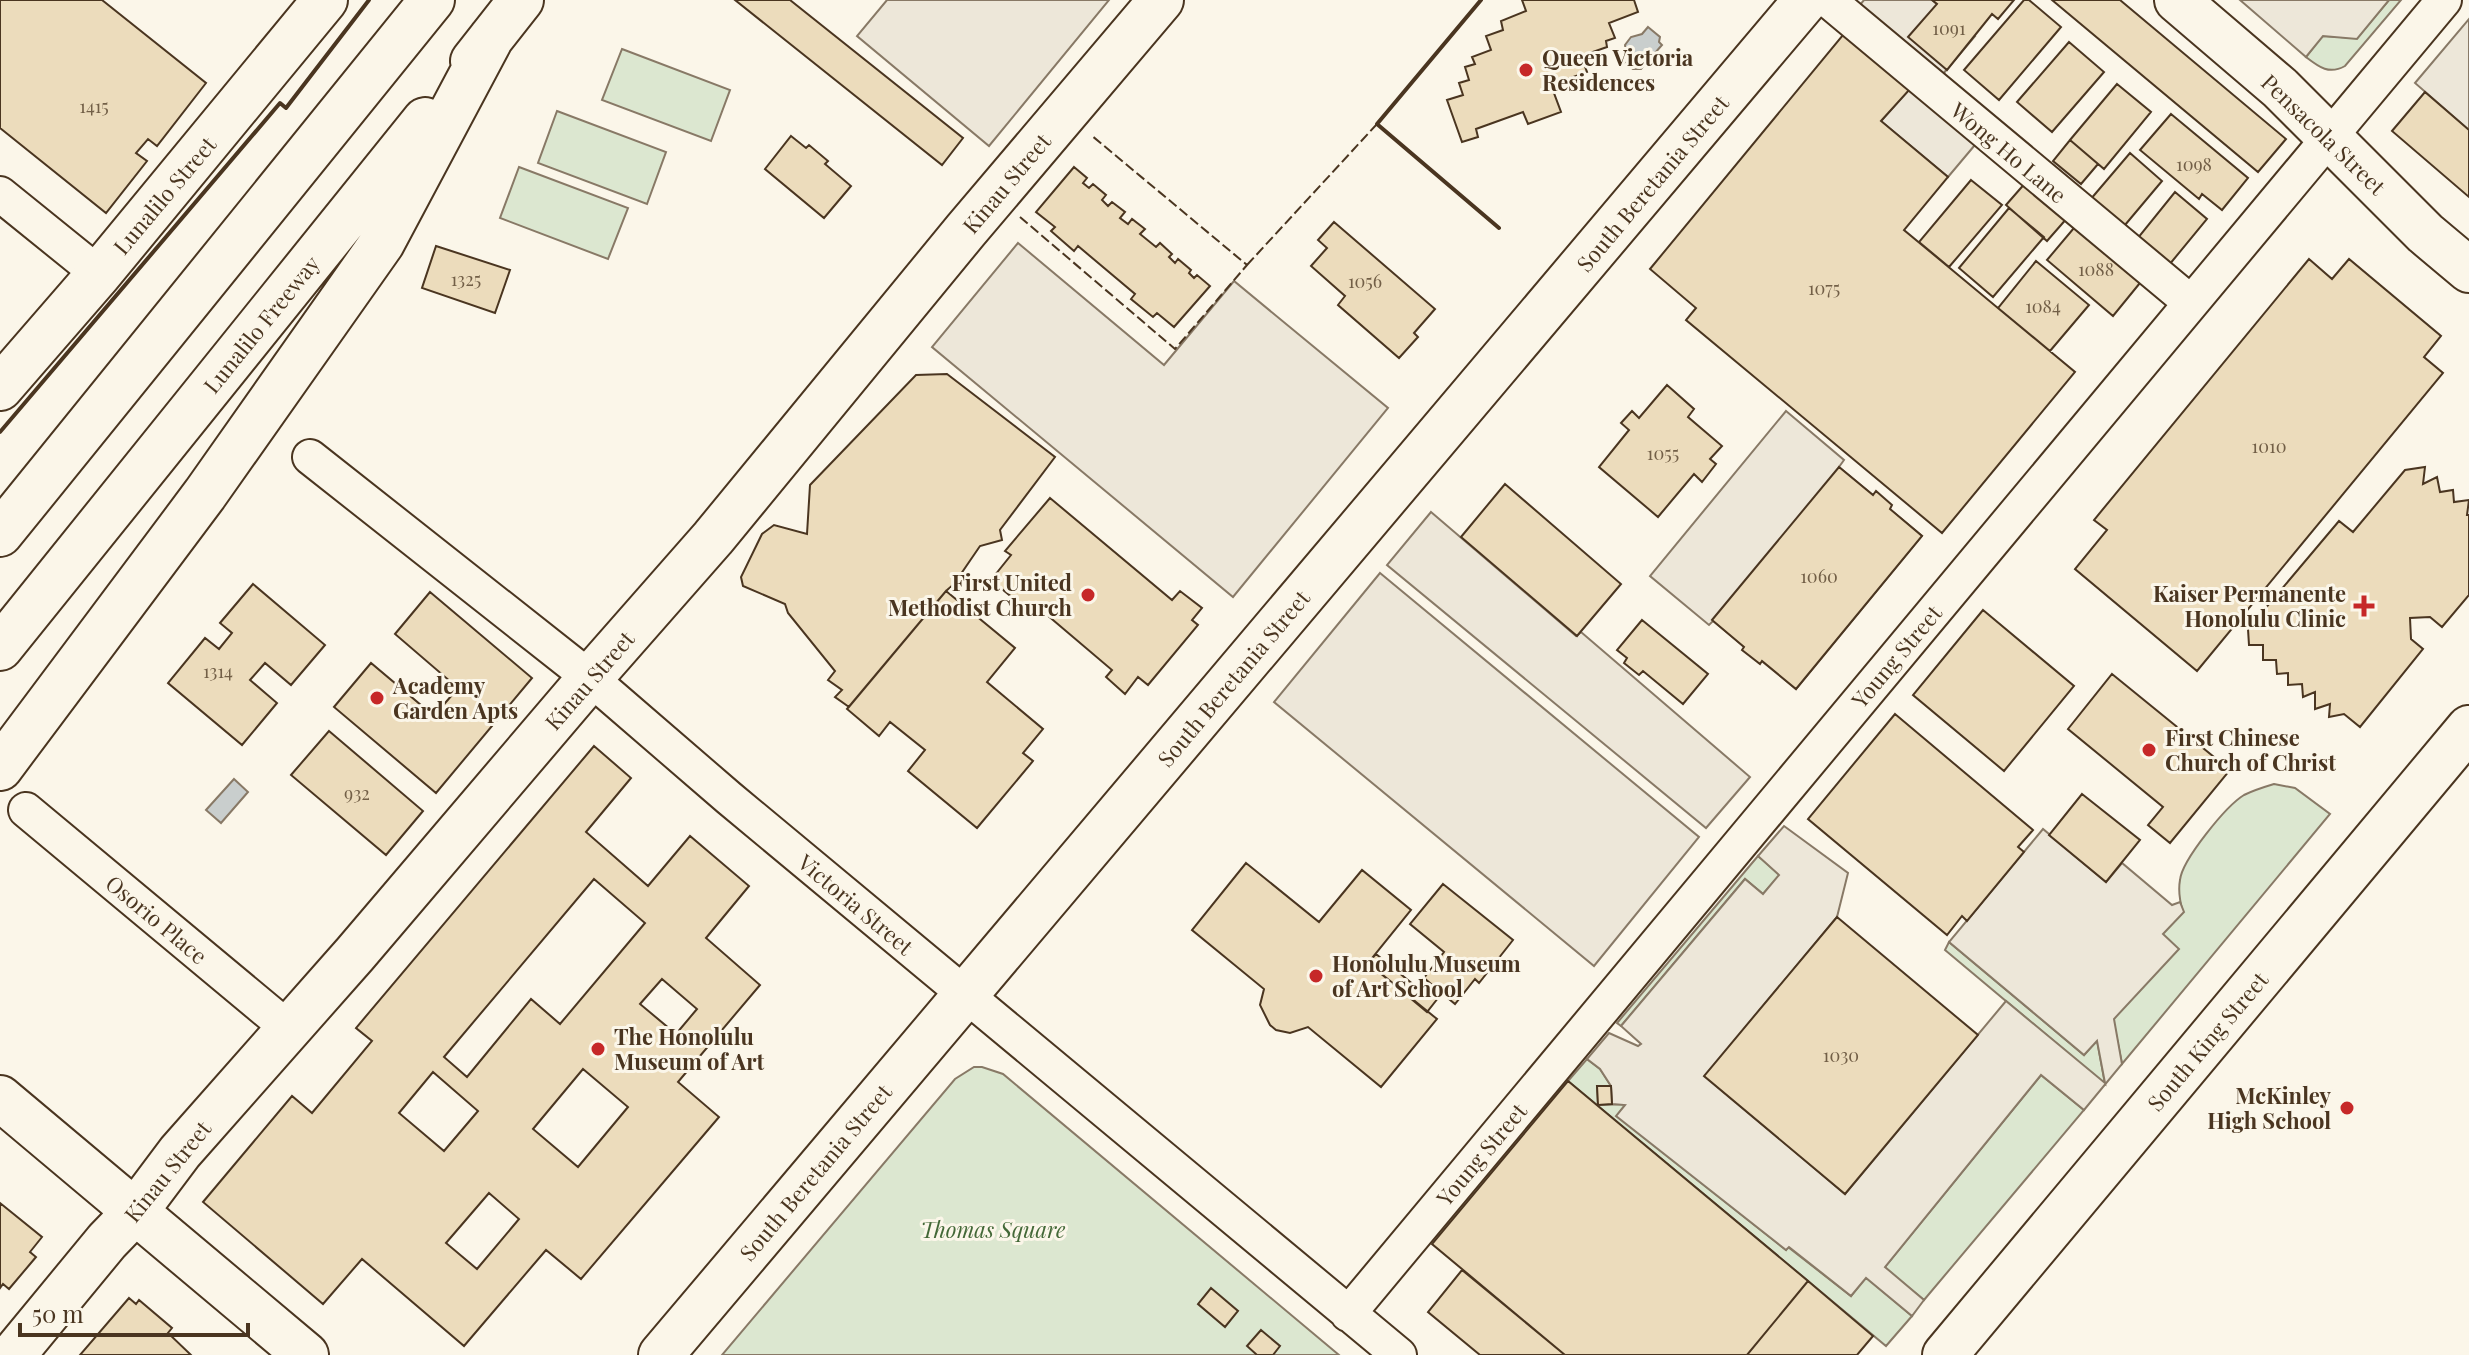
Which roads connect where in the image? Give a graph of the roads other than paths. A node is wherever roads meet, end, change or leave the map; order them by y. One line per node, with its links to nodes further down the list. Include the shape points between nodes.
1 (325, 0): 14 (main road, Lunalilo Street)
2 (403, 0): 16 (main road)
3 (432, 0): 16 (main road)
4 (521, 0): 10 (main road, Lunalilo Freeway)
5 (1161, 0): 23 (main road, Kinau Street)
6 (1806, 0): 27 (main road, South Beretania Street)
7 (1828, 0): 15 (street, Wong Ho Lane)
8 (2177, 0): 11 (main road, Pensacola Street)
9 (2444, 0): 11 (street, Young Street)
10 (491, 38): 22 (main road, Lunalilo Freeway); 25 (main road, via 382,243 205,494)
11 (2329, 136): 13 (main road, Pensacola Street); 15 (street, Young Street)
12 (0, 194): 14 (street)
13 (2469, 270)
14 (99, 274): 17 (main road, Lunalilo Street)
15 (2190, 302): 31 (street, Young Street)
16 (162, 334): 19 (main road)
17 (0, 388)
18 (310, 457): 23 (street, Victoria Street)
19 (49, 473): 20 (main road); 21 (main road)
20 (0, 527)
21 (0, 534)
22 (0, 648)
23 (590, 678): 27 (street, Victoria Street); 28 (main road, Kinau Street)
24 (2469, 728): 36 (main road, South King Street)
25 (0, 768)
26 (26, 810): 28 (street, Osorio Place)
27 (965, 995): 31 (street, Victoria Street); 34 (main road, South Beretania Street)
28 (289, 1029): 30 (main road, Kinau Street, via 180,1152)
29 (0, 1098): 30 (main road)
30 (135, 1212): 32 (main road, Kinau Street); 33 (main road)
31 (1348, 1314): 35 (street, Victoria Street)
32 (13, 1355)
33 (306, 1355)
34 (661, 1355)
35 (1399, 1355)
36 (1945, 1355)

